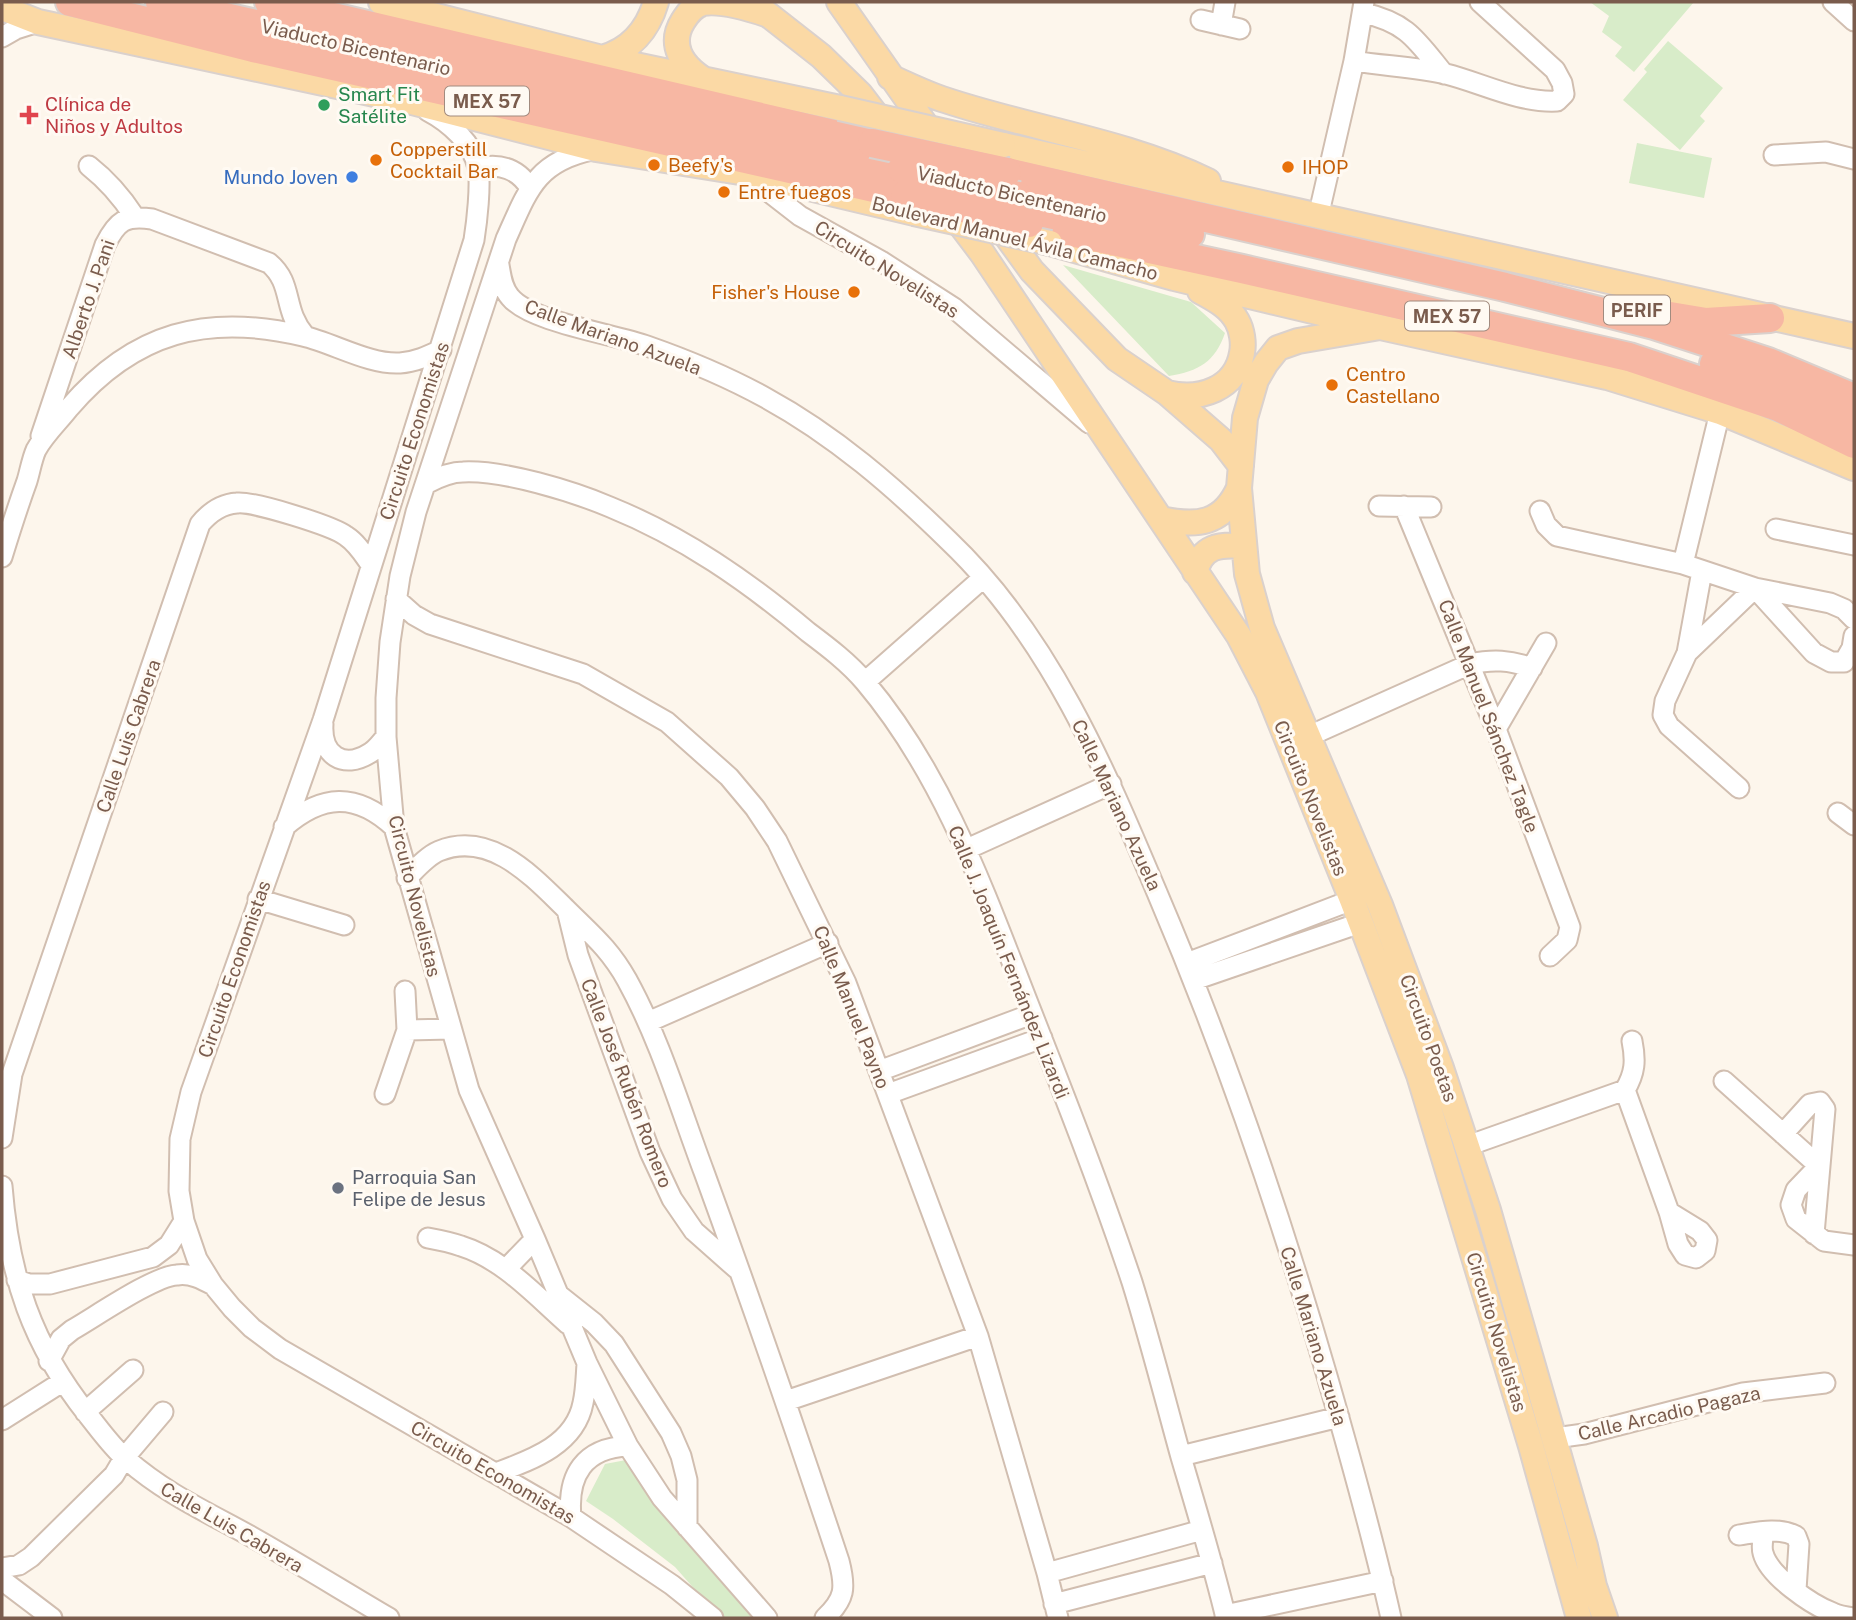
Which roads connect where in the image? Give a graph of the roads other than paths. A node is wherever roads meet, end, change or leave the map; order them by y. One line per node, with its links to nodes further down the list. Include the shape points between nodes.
1 (70, 2): 32 (highway, Boulevard Manuel Ávila Camacho / MEX 57)
2 (160, 2): 28 (highway, Viaducto Bicentenario, bridge, via 892,166)
3 (270, 2): 28 (highway, MEX 57, bridge)
4 (381, 2): 17 (main road)
5 (656, 2): 17 (main road, via 634,41)
6 (839, 2): 20 (main road)
7 (1225, 2): 14 (street, via 1231,27)
8 (1480, 2): 19 (street, via 1555,70 1563,94 1557,101 1543,102)
9 (1833, 2): 13 (street)
10 (2, 8): 15 (main road, Boulevard Manuel Ávila Camacho)
11 (760, 8): 21 (main road, via 719,2 689,11 676,42 679,55 688,70); 47 (main road, via 860,94 982,253)
12 (1364, 8): 18 (street); 19 (street, via 1400,25)
13 (1853, 18)
14 (1200, 20)
15 (38, 22): 16 (street); 22 (main road, Boulevard Manuel Ávila Camacho)
16 (2, 37)
17 (602, 58): 21 (main road)
18 (1354, 61): 19 (street); 34 (street)
19 (1444, 74)
20 (890, 76): 31 (main road, via 944,100 1174,165); 43 (main road, via 1032,271 1117,359)
21 (706, 82): 28 (main road, bridge, via 841,108)
22 (412, 102): 23 (main road, Boulevard Manuel Ávila Camacho); 27 (street, via 441,118 463,139)
23 (596, 149): 29 (main road, Boulevard Manuel Ávila Camacho); 30 (street, Circuito Novelistas, via 553,163)
24 (1774, 155): 25 (street)
25 (1852, 155)
26 (89, 166): 33 (street, via 114,188)
27 (478, 169): 30 (street, via 506,168 523,177); 42 (street, Circuito Economistas, via 474,240)
28 (1009, 171): 31 (main road); 37 (highway, MEX 57); 46 (highway, Viaducto Bicentenario, via 1646,338)
29 (746, 173): 32 (main road, Boulevard Manuel Ávila Camacho); 47 (street, Circuito Novelistas, via 800,216 954,308)
30 (530, 188): 35 (street, Circuito Novelistas)
31 (1250, 201): 34 (main road)
32 (910, 204): 36 (main road, Boulevard Manuel Ávila Camacho, bridge); 48 (highway, Boulevard Manuel Ávila Camacho / MEX 57, bridge, via 1029,223 1629,357 1778,407)
33 (134, 216): 40 (street, via 269,263 280,272 290,312); 49 (street, Alberto J. Pani, via 115,226 105,245)
34 (1318, 217): 38 (main road)
35 (499, 265): 52 (street, Circuito Novelistas); 66 (street, Calle Mariano Azuela, via 509,296 523,308 676,357 777,405 841,446 952,543)
36 (1174, 278): 39 (main road, Boulevard Manuel Ávila Camacho); 43 (main road, via 1228,310 1238,322 1243,348 1236,372 1223,385 1188,397)
37 (1505, 287): 38 (highway, PERIF, via 1706,322); 44 (highway, MEX 57, via 1654,325 1768,362)
38 (1770, 318): 41 (main road)
39 (1380, 327): 45 (main road, Boulevard Manuel Ávila Camacho, via 1607,377); 51 (main road, Circuito Poetas, via 1278,348 1255,380 1249,399)
40 (304, 336): 42 (street, via 383,362 414,361); 49 (street, via 226,326 187,330 150,343 115,364 82,393)
41 (1854, 336)
42 (441, 351): 63 (street, Circuito Economistas)
43 (1167, 393): 51 (main road, via 1221,440)
44 (1854, 398)
45 (1720, 412): 50 (main road, Boulevard Manuel Ávila Camacho); 62 (street)
46 (1854, 421)
47 (1099, 431): 57 (main road, Circuito Novelistas)
48 (1854, 444)
49 (37, 450): 61 (street, Alberto J. Pani)
50 (1854, 468)
51 (1240, 477): 57 (main road, via 1231,503 1209,520 1190,524); 60 (main road, Circuito Poetas)
52 (428, 483): 68 (street, Circuito Novelistas, via 407,543); 75 (street, Calle J. Joaquín Fernández Lizardi, via 445,474 488,473 555,488 621,511 725,567)
53 (1379, 506): 54 (street)
54 (1404, 506): 55 (street); 73 (street, Calle Manuel Sánchez Tagle)
55 (1431, 506)
56 (1541, 511): 62 (street, via 1557,536)
57 (1161, 519): 65 (main road, Circuito Novelistas)
58 (1776, 529): 59 (street)
59 (1854, 545)
60 (1243, 546): 65 (main road, via 1213,547 1203,554); 78 (main road, Circuito Poetas, via 1262,628)
61 (2, 557)
62 (1683, 564): 64 (street)
63 (371, 565): 76 (street, Circuito Economistas); 108 (street, Calle Luis Cabrera, via 354,542 337,530 252,504 222,506 200,524 12,1074)
64 (1702, 571): 67 (street); 72 (street)
65 (1195, 572): 90 (main road, Circuito Novelistas, via 1239,636 1268,692)
66 (983, 578): 75 (street); 80 (street, Calle Mariano Azuela, via 1022,625 1056,678)
67 (1755, 588): 69 (street, via 1830,603); 70 (street, via 1814,653 1831,662 1844,662); 72 (street)
68 (396, 599): 79 (street, Circuito Novelistas); 92 (street, Calle Manuel Payno, via 430,624 583,674 667,722 729,777 755,808 777,841)
69 (1854, 619)
70 (1854, 636)
71 (1546, 643): 74 (street)
72 (1687, 653): 81 (street, via 1663,715 1669,726)
73 (1470, 663): 74 (street, via 1491,659); 77 (street, Calle Manuel Sánchez Tagle); 78 (street)
74 (1532, 668): 77 (street)
75 (865, 682): 86 (street, Calle J. Joaquín Fernández Lizardi, via 918,757)
76 (323, 720): 79 (street, via 325,747 340,759 370,753); 84 (street, Circuito Economistas)
77 (1496, 729): 93 (street, Calle Manuel Sánchez Tagle, via 1570,928 1567,940)
78 (1309, 736): 109 (main road, Circuito Poetas, via 1381,905)
79 (386, 737): 85 (street, Circuito Novelistas)
80 (1111, 784): 86 (street); 94 (street, Calle Mariano Azuela)
81 (1739, 788)
82 (1838, 813): 83 (street)
83 (1854, 825)
84 (284, 827): 85 (street, via 312,807 338,802 370,808); 88 (street, Circuito Economistas)
85 (394, 827): 87 (street, Circuito Novelistas)
86 (967, 849): 96 (street, Calle J. Joaquín Fernández Lizardi)
87 (407, 878): 89 (street, Calle José Rubén Romero, via 439,851 484,849 528,872); 98 (street, Circuito Novelistas)
88 (258, 899): 91 (street); 113 (street, Circuito Economistas, via 184,1117 178,1157)
89 (567, 910): 97 (street, Calle José Rubén Romero, via 608,949); 118 (street, Calle José Rubén Romero, via 578,955 650,1152 672,1199 694,1231)
90 (1356, 911): 94 (street); 158 (main road, Circuito Novelistas, via 1419,1075)
91 (344, 925)
92 (828, 943): 97 (street); 102 (street, Calle Manuel Payno)
93 (1550, 956)
94 (1191, 971): 132 (street, Calle Mariano Azuela, via 1237,1093)
95 (405, 992): 99 (street)
96 (1032, 1014): 100 (street, Calle J. Joaquín Fernández Lizardi); 102 (street)
97 (648, 1022): 118 (street, Calle José Rubén Romero)
98 (450, 1029): 99 (street); 115 (street, Circuito Novelistas, via 469,1090)
99 (407, 1030): 105 (street)
100 (1042, 1038): 106 (street); 136 (street, Calle J. Joaquín Fernández Lizardi, via 1132,1283)
101 (1632, 1041): 104 (street, via 1636,1062)
102 (879, 1071): 106 (street, Calle Manuel Payno)
103 (1724, 1082): 107 (street)
104 (1629, 1084): 109 (street); 112 (street)
105 (385, 1094)
106 (888, 1094): 123 (street, Calle Manuel Payno)
107 (1783, 1134): 110 (street); 110 (street, via 1810,1104 1820,1102 1825,1109)
108 (2, 1138)
109 (1466, 1146): 134 (main road, Circuito Poetas)
110 (1819, 1166): 116 (street, via 1814,1234 1824,1241)
111 (2, 1186): 119 (street, Calle Luis Cabrera)
112 (1670, 1212): 112 (street, via 1707,1240 1705,1251 1696,1258 1685,1255 1678,1244)
113 (184, 1221): 119 (street, via 169,1245 153,1257 50,1284); 120 (street, Circuito Economistas, via 197,1259)
114 (428, 1238): 117 (street, via 462,1246)
115 (535, 1239): 117 (street); 121 (street, Circuito Novelistas)
116 (1854, 1245)
117 (506, 1269): 122 (street)
118 (741, 1272): 129 (street, Calle José Rubén Romero)
119 (17, 1280): 124 (street, Calle Luis Cabrera)
120 (213, 1285): 124 (street, via 183,1275 152,1283 72,1330); 138 (street, Circuito Economistas, via 252,1328 280,1349)
121 (559, 1296): 122 (street, Circuito Novelistas); 140 (street, via 614,1344 671,1433 687,1480)
122 (571, 1326): 125 (street, Circuito Novelistas)
123 (978, 1336): 129 (street); 146 (street, Calle Manuel Payno)
124 (49, 1361): 127 (street, Calle Luis Cabrera)
125 (587, 1363): 135 (street, Circuito Novelistas); 138 (street, via 583,1406 562,1440 532,1460)
126 (134, 1370): 130 (street)
127 (62, 1382): 130 (street, Calle Luis Cabrera); 133 (street)
128 (1825, 1383): 134 (street, Calle Arcadio Pagaza, via 1743,1393)
129 (786, 1401): 156 (street, Calle José Rubén Romero, via 845,1582 839,1604)
130 (85, 1412): 137 (street, Calle Luis Cabrera)
131 (163, 1412): 137 (street)
132 (1339, 1417): 136 (street); 148 (street, Calle Mariano Azuela)
133 (2, 1419)
134 (1555, 1438): 159 (main road, Circuito Poetas)
135 (628, 1446): 139 (street, via 609,1447 586,1461 571,1490); 140 (street, Circuito Novelistas)
136 (1181, 1456): 141 (street, Calle J. Joaquín Fernández Lizardi)
137 (124, 1458): 145 (street, via 114,1475 32,1558); 153 (street, Calle Luis Cabrera, via 183,1502)
138 (496, 1474): 139 (street, Circuito Economistas)
139 (571, 1517): 154 (street, Circuito Economistas)
140 (687, 1527): 155 (street, Circuito Novelistas)
141 (1202, 1530): 144 (street, Calle J. Joaquín Fernández Lizardi); 146 (street)
142 (1764, 1532): 143 (street); 149 (street, via 1762,1552 1767,1563); 149 (street, via 1787,1531 1796,1536)
143 (1739, 1535)
144 (1212, 1563): 150 (street); 151 (street, Calle J. Joaquín Fernández Lizardi)
145 (2, 1568)
146 (1047, 1573): 150 (street, Calle Manuel Payno)
147 (2, 1580): 152 (street)
148 (1383, 1581): 151 (street); 157 (street, Calle Mariano Azuela)
149 (1797, 1590): 160 (street, via 1835,1614)
150 (1056, 1611)
151 (1225, 1616)
152 (52, 1618)
153 (389, 1618)
154 (713, 1618)
155 (767, 1618)
156 (825, 1618)
157 (1391, 1618)
158 (1579, 1618)
159 (1605, 1618)
160 (1854, 1618)

